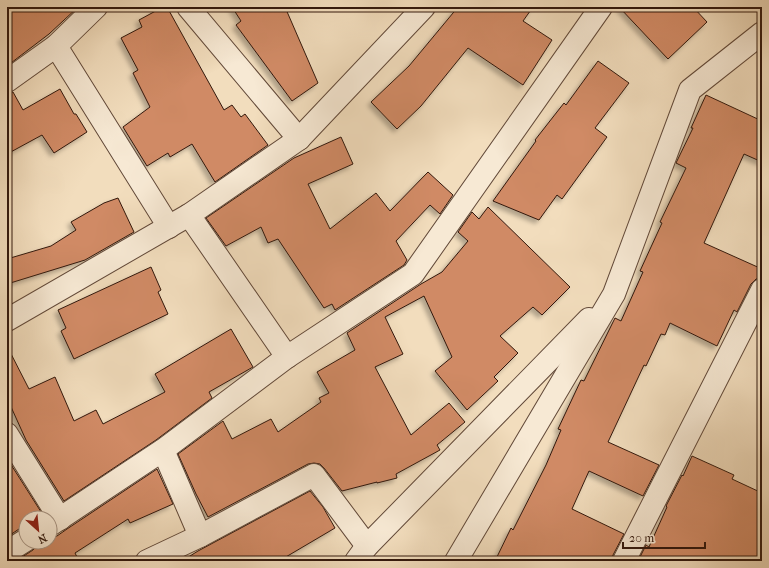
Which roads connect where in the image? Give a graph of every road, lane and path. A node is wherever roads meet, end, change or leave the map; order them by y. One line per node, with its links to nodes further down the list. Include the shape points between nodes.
1 (96, 7): 6 (street)
2 (188, 7): 8 (street)
3 (424, 7): 8 (street)
4 (601, 7): 14 (street, via 413,274)
5 (762, 33): 12 (street, via 690,90)
6 (56, 46): 7 (street); 10 (street)
7 (7, 81)
8 (300, 139): 9 (street)
9 (189, 214): 10 (street); 14 (street)
10 (170, 227): 13 (street)
11 (762, 290): 25 (street)
12 (614, 294): 22 (street); 24 (street)
13 (7, 320)
14 (287, 358): 16 (street)
15 (7, 434): 17 (street)
16 (164, 450): 18 (street); 19 (street)
17 (48, 510)
18 (58, 520)
19 (200, 536): 22 (street, via 314,475); 23 (street)
20 (18, 545): 21 (street)
21 (7, 552)
22 (361, 554)
23 (147, 561)
24 (456, 561)
25 (624, 561)

